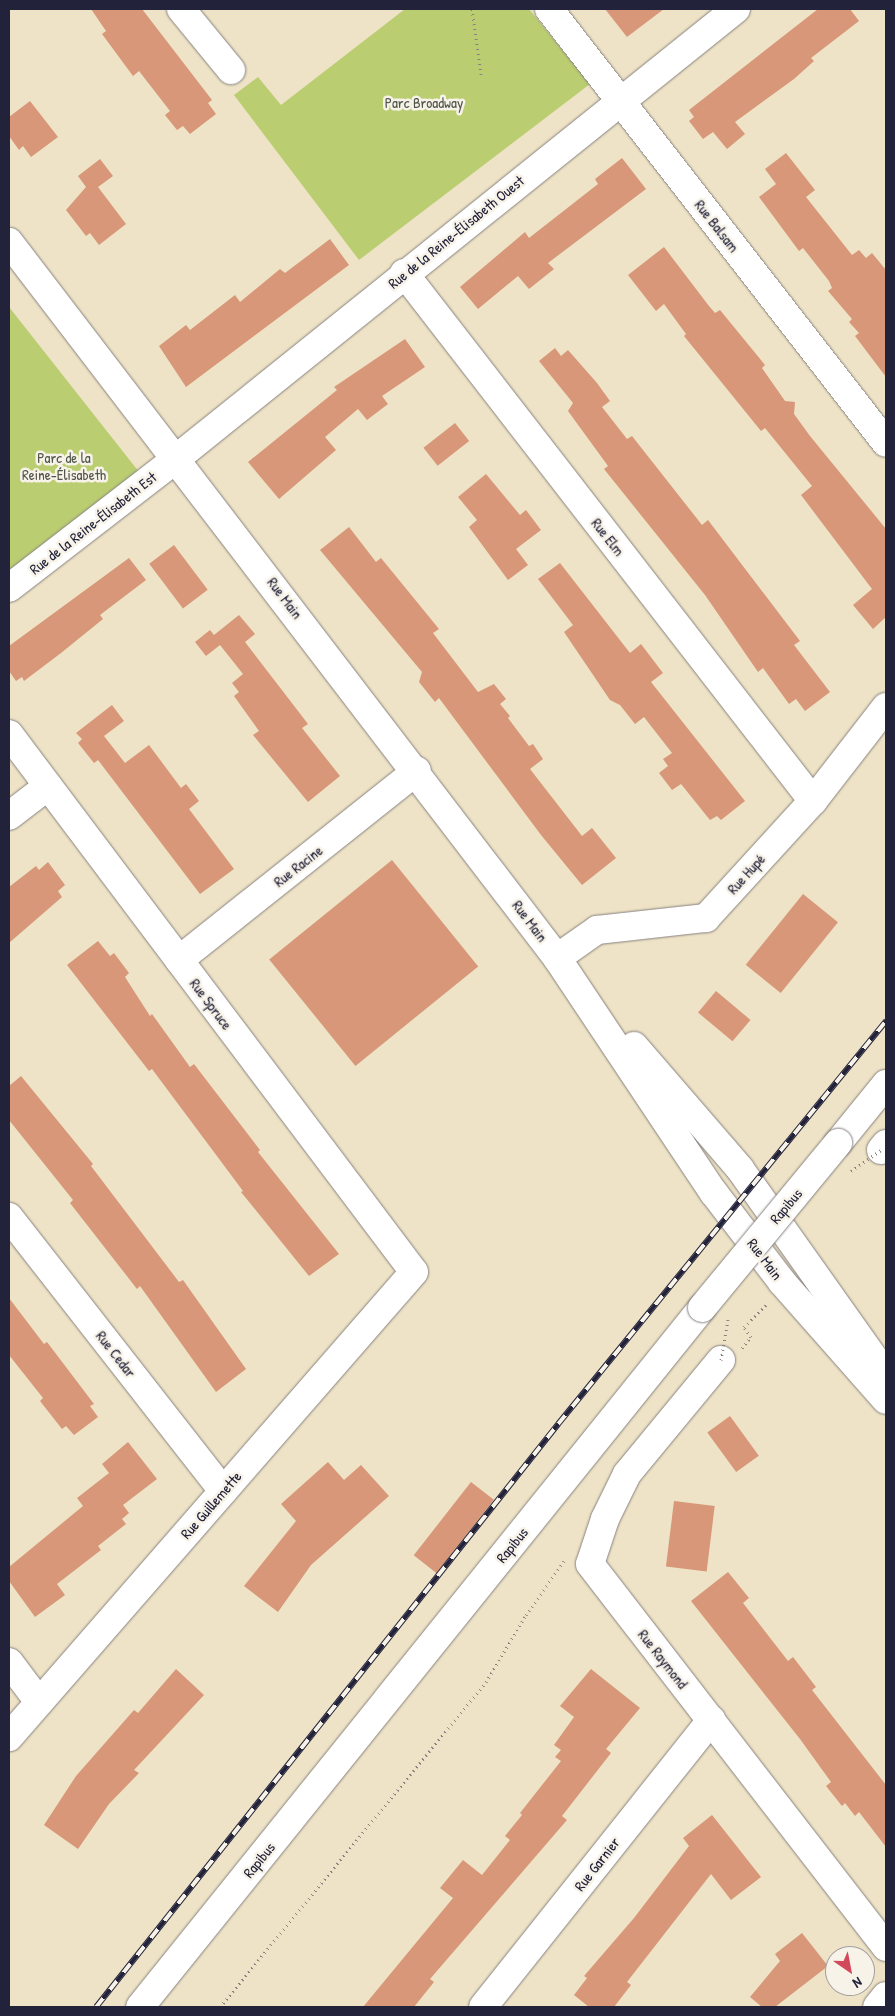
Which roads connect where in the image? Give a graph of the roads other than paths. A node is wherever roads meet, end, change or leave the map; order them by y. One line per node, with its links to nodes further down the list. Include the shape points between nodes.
1 (181, 9): 4 (street)
2 (549, 9): 5 (street, Rue Balsam)
3 (736, 9): 5 (street, Rue de la Reine-Élisabeth Ouest)
4 (231, 70)
5 (620, 101): 7 (street, Rue de la Reine-Élisabeth Ouest); 8 (street, Rue Balsam)
6 (9, 242): 9 (street, Rue Main)
7 (404, 273): 9 (street, Rue de la Reine-Élisabeth Ouest); 15 (street, Rue Elm)
8 (886, 443)
9 (178, 458): 10 (street, Rue de la Reine-Élisabeth Est); 13 (street, Rue Main)
10 (9, 588)
11 (886, 707): 15 (street, Rue Hupé)
12 (9, 734): 14 (street, Rue Spruce)
13 (417, 771): 17 (street, Rue Main); 18 (street, Rue Racine)
14 (48, 786): 16 (street); 18 (street, Rue Spruce)
15 (812, 801): 17 (street, Rue Hupé, via 706,918 596,930)
16 (9, 816)
17 (557, 958): 23 (street, Rue Main, via 740,1169); 24 (street, Rue Main, via 714,1193 782,1282)
18 (178, 960): 21 (street, Rue Spruce)
19 (886, 1084): 32 (street, Rapibus, bridge)
20 (9, 1217): 25 (street, Rue Cedar)
21 (414, 1272): 25 (street, Rue Guillemette)
22 (729, 1360): 28 (street, Rue Raymond, via 628,1474 590,1564)
23 (886, 1375)
24 (886, 1400)
25 (223, 1491): 27 (street, Rue Guillemette)
26 (9, 1662): 27 (street)
27 (39, 1702): 29 (street, Rue Guillemette)
28 (711, 1720): 30 (street, Rue Raymond); 33 (street, Rue Garnier)
29 (9, 1737)
30 (886, 1947)
31 (886, 1996): 34 (street)
32 (140, 2007)
33 (483, 2007)
34 (877, 2007)

